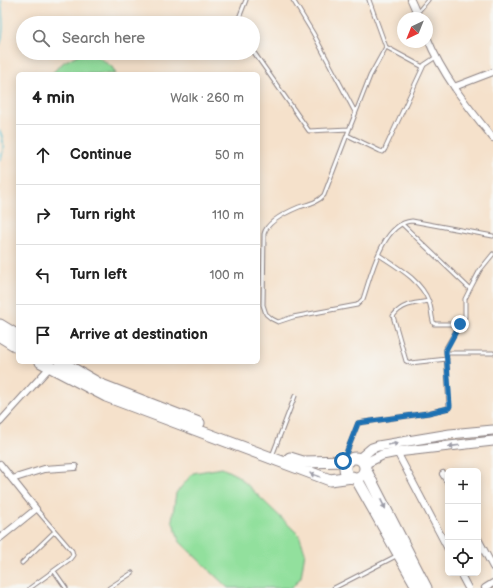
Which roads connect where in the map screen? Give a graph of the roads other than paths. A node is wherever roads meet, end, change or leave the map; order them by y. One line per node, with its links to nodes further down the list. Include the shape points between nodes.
1 (246, 0): 8 (lane)
2 (293, 0): 16 (lane)
3 (369, 0): 9 (lane)
4 (411, 0): 6 (street)
5 (428, 0): 7 (lane)
6 (417, 12)
7 (420, 12)
8 (240, 16)
9 (386, 47): 13 (lane); 16 (lane)
10 (432, 48): 11 (street)
11 (436, 57): 13 (lane, via 426,62); 15 (street)
12 (259, 60): 17 (lane, via 309,131)
13 (423, 67): 18 (lane, via 383,152)
14 (493, 72): 15 (street)
15 (454, 87): 19 (street)
16 (355, 112): 17 (lane)
17 (349, 128): 18 (lane)
18 (347, 134): 23 (lane, via 324,195 318,201 284,214 265,229 264,311 278,322 357,305 363,299)
19 (493, 138)
20 (402, 224): 21 (lane, via 412,221); 23 (lane, via 388,236); 24 (lane)
21 (493, 236)
22 (493, 254): 24 (lane, via 480,270)
23 (379, 255): 25 (lane, via 414,280)
24 (470, 289): 26 (lane, via 465,299 465,317)
25 (429, 301): 26 (lane, via 434,324); 33 (lane, via 408,305 399,309 393,316 406,361 410,363)
26 (460, 324): 31 (lane, via 446,348)
27 (0, 326): 28 (highway)
28 (16, 335)
29 (0, 336): 30 (highway)
30 (16, 346)
31 (446, 353): 32 (lane); 33 (lane)
32 (493, 353)
33 (447, 359): 42 (lane, via 449,408 358,423)
34 (64, 364): 41 (highway, via 99,384)
35 (46, 365): 37 (street); 41 (highway, via 106,396)
36 (296, 396): 41 (lane)
37 (0, 422)
38 (493, 430): 42 (main road, one-way to 38, via 372,448 378,446)
39 (493, 441): 40 (main road, one-way to 40)
40 (397, 452): 42 (main road); 51 (street)
41 (272, 455): 42 (highway, via 299,461); 45 (highway, one-way to 41, via 330,480)
42 (356, 463): 45 (highway, via 362,475); 45 (highway, via 346,465 346,471); 64 (highway, one-way to 64)
43 (0, 464): 46 (street)
44 (75, 467): 46 (street, via 44,469)
45 (354, 477): 52 (highway)
46 (12, 479): 47 (street)
47 (36, 509): 48 (lane); 49 (street)
48 (54, 531): 53 (lane); 55 (lane, via 73,555)
49 (1, 534)
50 (479, 540): 54 (street)
51 (445, 543)
52 (399, 554): 62 (lane); 63 (highway)
53 (22, 564)
54 (493, 567)
55 (54, 571): 59 (lane); 60 (lane)
56 (132, 573): 61 (lane)
57 (462, 576): 65 (street)
58 (493, 583): 66 (street)
59 (30, 588)
60 (66, 588)
61 (109, 588)
62 (334, 588)
63 (418, 588)
64 (426, 588)
65 (468, 588)
66 (485, 588)

